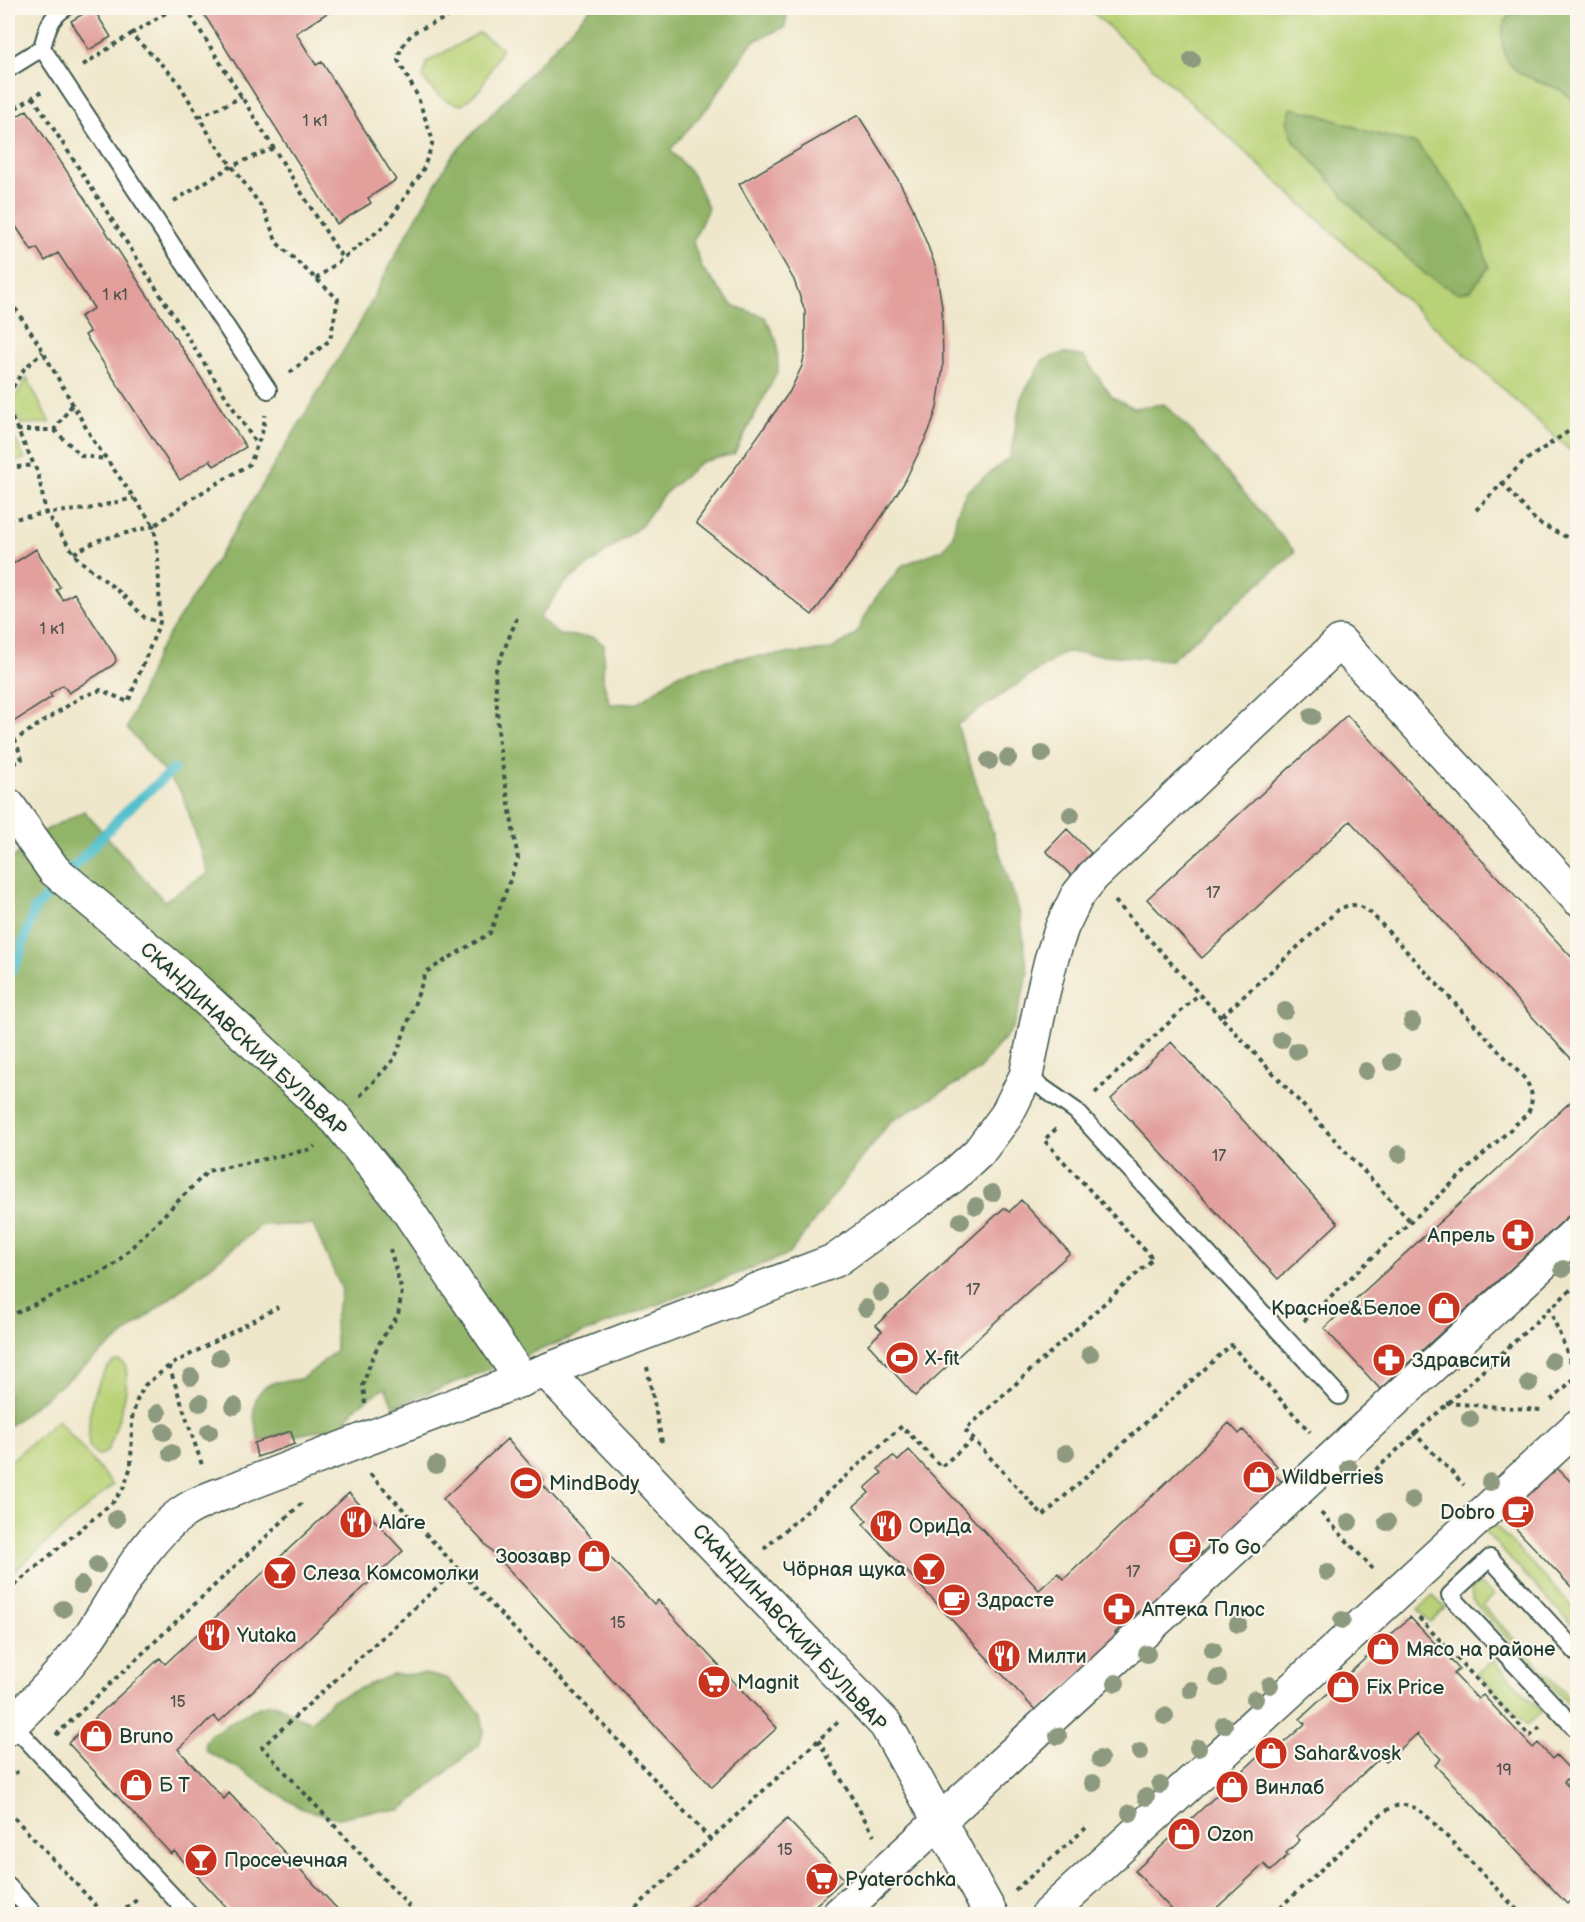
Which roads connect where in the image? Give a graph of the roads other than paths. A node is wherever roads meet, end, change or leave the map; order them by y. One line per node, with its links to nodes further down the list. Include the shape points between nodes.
1 (65, 8): 2 (lane, via 50,21)
2 (42, 48): 3 (lane); 4 (lane)
3 (8, 69)
4 (268, 390)
5 (8, 805): 9 (street, СКАНДИНАВСКИЙ БУЛЬВАР, via 64,878 183,978 337,1120)
6 (1578, 899): 7 (street, via 1340,642 1093,876 1077,896 1062,927 1042,997)
7 (1026, 1076): 9 (street, via 1006,1116 979,1152 953,1176 836,1260); 10 (lane, via 1076,1111)
8 (1578, 1231): 15 (street)
9 (534, 1376): 13 (street, via 367,1453 213,1498 184,1512 147,1548 66,1668); 15 (street, СКАНДИНАВСКИЙ БУЛЬВАР, via 738,1572 886,1725)
10 (1339, 1396)
11 (1578, 1426): 21 (street)
12 (1578, 1654): 14 (lane, via 1490,1558 1450,1594)
13 (10, 1726): 18 (lane)
14 (1578, 1731)
15 (940, 1821): 19 (street); 20 (street, СКАНДИНАВСКИЙ БУЛЬВАР)
16 (8, 1886): 17 (lane)
17 (34, 1914)
18 (189, 1914)
19 (839, 1914)
20 (991, 1914)
21 (1048, 1914)

